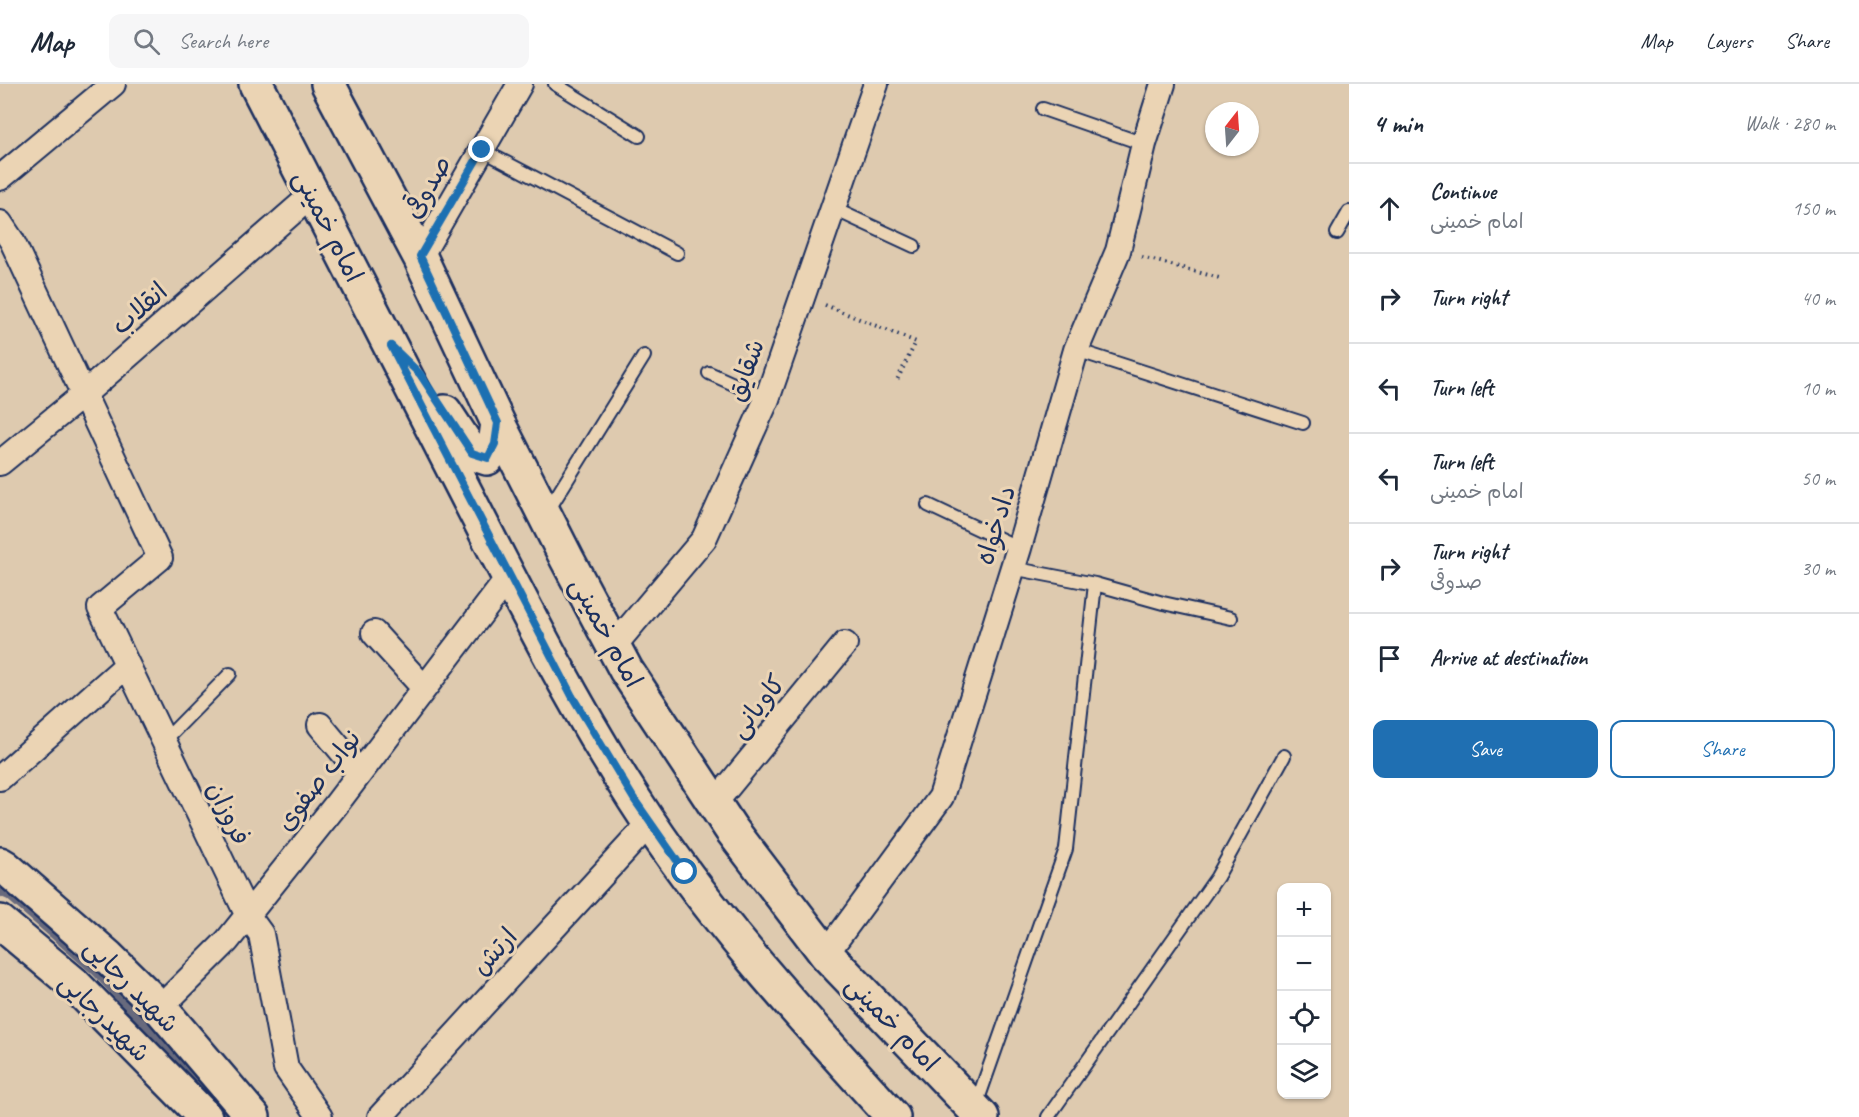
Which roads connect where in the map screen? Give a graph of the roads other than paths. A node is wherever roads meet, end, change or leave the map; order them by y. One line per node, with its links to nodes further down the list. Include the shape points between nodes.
1 (113, 84): 12 (street)
2 (256, 84): 13 (main road, امام خمینی)
3 (328, 84): 20 (main road, امام خمینی)
4 (520, 84): 11 (street, صدوقی)
5 (555, 84): 9 (lane)
6 (876, 84): 14 (street, شقایق)
7 (1162, 84): 10 (street, دادخواه)
8 (1043, 109): 10 (lane)
9 (639, 136)
10 (1144, 144): 22 (street, دادخواه, via 1118,251)
11 (482, 150): 19 (lane); 20 (street, صدوقی)
12 (0, 178)
13 (312, 194): 21 (main road, امام خمینی); 25 (street, انقلاب)
14 (832, 208): 18 (lane); 26 (street, شقایق)
15 (1349, 212): 17 (lane)
16 (0, 223): 25 (street)
17 (1337, 233)
18 (914, 246)
19 (677, 253)
20 (420, 256): 27 (main road, امام خمینی)
21 (391, 346): 27 (main road, via 420,374 472,453 488,458); 33 (main road, امام خمینی)
22 (1076, 350): 28 (lane); 32 (street, دادخواه)
23 (644, 356): 31 (lane)
24 (709, 373): 26 (lane)
25 (83, 395): 29 (street, انقلاب); 39 (street, فروزان, via 160,558 99,608)
26 (766, 399): 38 (street, شقایق, via 704,539)
27 (498, 423): 31 (main road, امام خمینی)
28 (1304, 423)
29 (0, 463)
30 (928, 505): 32 (lane)
31 (544, 515): 38 (main road, امام خمینی)
32 (1015, 558): 34 (lane); 52 (street, دادخواه, via 941,797)
33 (509, 577): 41 (street, نواب صفوی); 48 (main road, امام خمینی, via 572,696)
34 (1095, 584): 35 (lane); 54 (lane, via 1065,849)
35 (1231, 618)
36 (374, 633): 41 (street)
37 (845, 644): 47 (street, کاویانی)
38 (613, 647): 47 (main road, امام خمینی)
39 (126, 666): 43 (street, فروزان); 46 (street)
40 (230, 674): 43 (lane)
41 (424, 688): 45 (street, نواب صفوی)
42 (320, 725): 45 (street)
43 (163, 742): 50 (street, فروزان)
44 (1284, 756): 60 (lane, via 1217,877)
45 (360, 773): 50 (street, نواب صفوی)
46 (0, 778)
47 (714, 804): 52 (main road, امام خمینی)
48 (651, 823): 58 (street, ارتش); 59 (main road, امام خمینی, via 746,953)
49 (0, 864): 53 (main road, شهید رجایی, via 108,957)
50 (248, 916): 53 (street, نواب صفوی); 57 (street, فروزان, via 261,934 286,1068)
51 (0, 922): 55 (main road, شهیدرجایی, via 73,983)
52 (826, 954): 54 (main road, امام خمینی)
53 (160, 1008): 56 (main road, شهید رجایی)
54 (978, 1113)
55 (205, 1117)
56 (253, 1117)
57 (320, 1117)
58 (380, 1117)
59 (893, 1117)
60 (1048, 1117)

